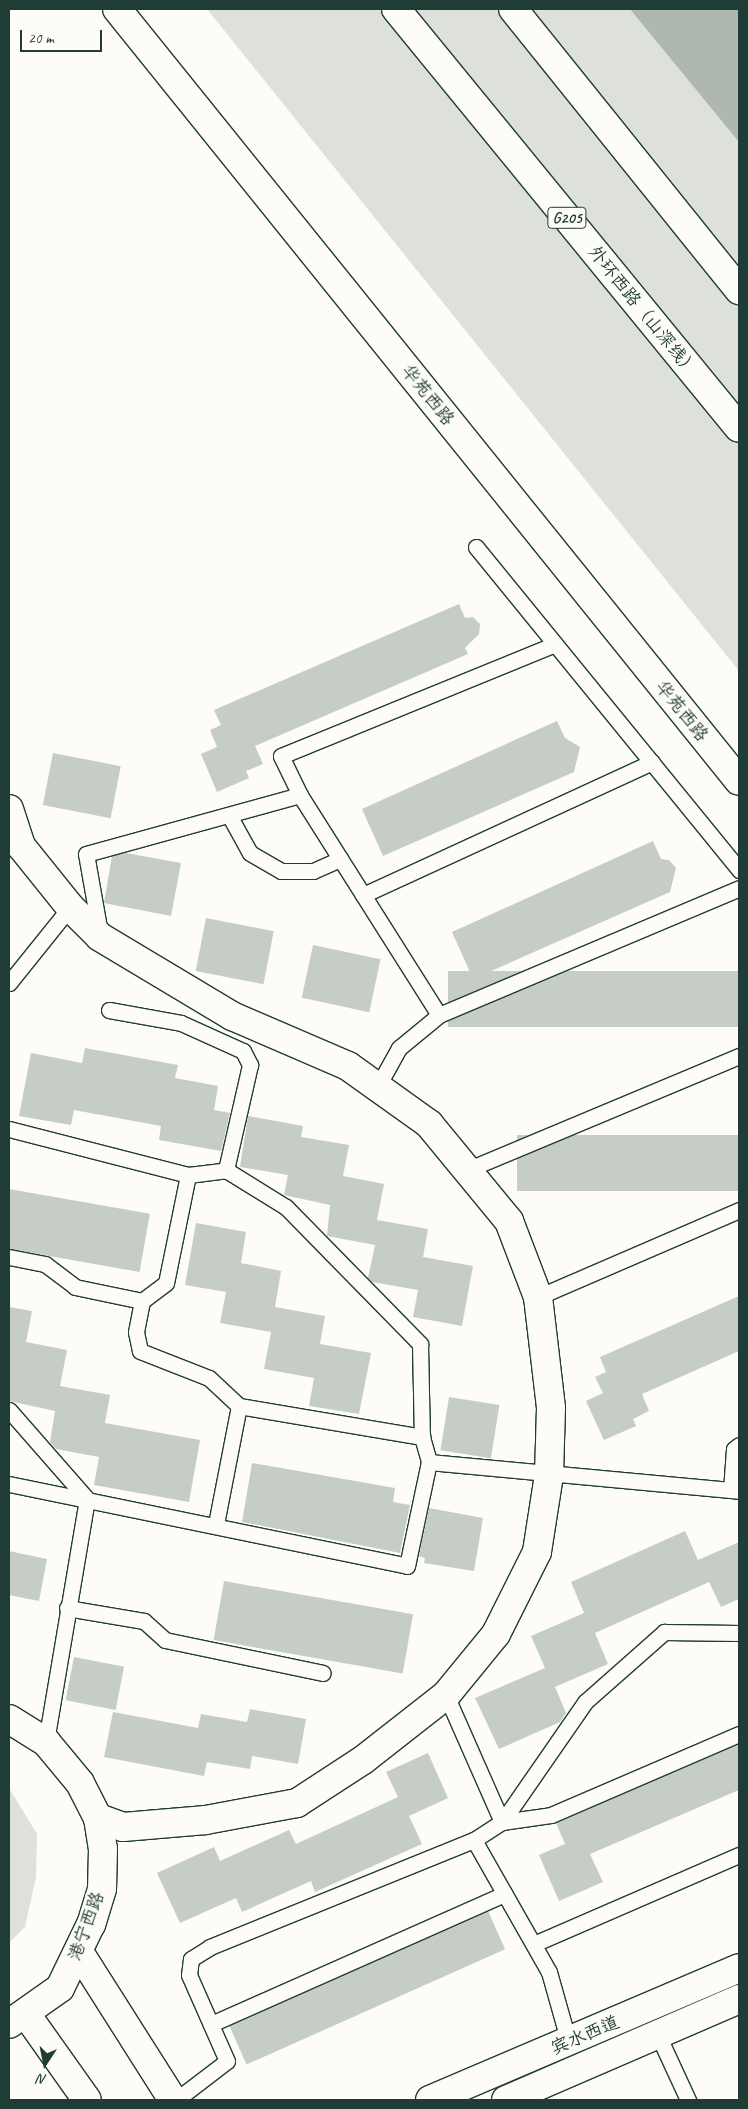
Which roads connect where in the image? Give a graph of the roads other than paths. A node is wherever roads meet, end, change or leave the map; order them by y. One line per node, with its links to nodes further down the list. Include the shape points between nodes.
1 (117, 9): 9 (main road, 华苑西路)
2 (396, 9): 5 (main road, 外环西路（山深线） / G205)
3 (513, 9): 4 (main road)
4 (739, 290)
5 (739, 428)
6 (476, 547): 7 (lane)
7 (555, 644): 8 (lane); 10 (lane, via 281,756)
8 (652, 762): 14 (lane); 16 (lane)
9 (739, 781)
10 (300, 795): 12 (lane); 13 (lane)
11 (9, 809): 17 (main road, via 21,846)
12 (229, 815): 13 (lane, via 250,853 281,871 313,871); 18 (lane, via 86,854)
13 (340, 859): 16 (lane)
14 (739, 870)
15 (739, 888): 21 (lane)
16 (363, 895): 21 (lane)
17 (70, 907): 18 (main road); 19 (lane)
18 (100, 937): 23 (main road, via 232,1016)
19 (9, 983)
20 (109, 1010): 26 (lane, via 181,1023 243,1051 250,1065)
21 (439, 1015): 23 (lane, via 399,1048)
22 (739, 1056): 25 (lane)
23 (379, 1084): 25 (main road, via 429,1124)
24 (9, 1129): 27 (lane)
25 (469, 1169): 30 (main road, via 509,1221)
26 (226, 1170): 27 (lane); 34 (lane, via 286,1207 420,1344)
27 (188, 1175): 31 (lane, via 166,1283)
28 (739, 1210): 30 (lane)
29 (9, 1257): 31 (lane, via 45,1264 75,1287)
30 (538, 1297): 37 (main road, via 552,1408)
31 (142, 1301): 32 (lane, via 136,1332 140,1351 208,1378)
32 (239, 1406): 34 (lane); 41 (lane)
33 (9, 1410): 40 (lane)
34 (422, 1437): 36 (lane)
35 (739, 1445): 39 (lane, via 734,1450)
36 (429, 1462): 37 (lane); 41 (lane, via 408,1566)
37 (549, 1475): 39 (lane); 45 (main road, via 537,1552 496,1634)
38 (9, 1484): 40 (lane)
39 (735, 1491)
40 (87, 1499): 41 (lane); 42 (lane)
41 (216, 1524)
42 (67, 1608): 44 (lane, via 144,1621 165,1640); 48 (lane)
43 (739, 1633): 50 (lane, via 664,1632 585,1702)
44 (323, 1673)
45 (446, 1696): 49 (main road, via 363,1760 297,1803 206,1820 123,1828); 50 (lane)
46 (9, 1719): 48 (main road, 港宁西路)
47 (739, 1734): 50 (lane, via 551,1815)
48 (46, 1742): 49 (main road, 港宁西路, via 80,1783)
49 (98, 1818): 55 (main road, 港宁西路, via 102,1889)
50 (502, 1822): 51 (lane)
51 (474, 1840): 53 (lane); 59 (lane, via 210,1947 191,1959 189,1975)
52 (739, 1855): 54 (lane)
53 (504, 1894): 54 (lane); 59 (lane)
54 (534, 1944): 61 (lane, via 549,1972)
55 (79, 1952): 58 (main road, 港宁西路, via 60,1988); 63 (main road)
56 (739, 1968): 61 (main road, 宾水西道)
57 (739, 2000): 60 (main road, 宾水西道)
58 (17, 2019): 62 (main road)
59 (211, 2024): 63 (lane, via 227,2061)
60 (658, 2035): 65 (main road, 宾水西道); 66 (lane)
61 (569, 2043): 64 (main road, 宾水西道)
62 (87, 2100)
63 (175, 2100)
64 (430, 2100)
65 (506, 2100)
66 (688, 2100)

